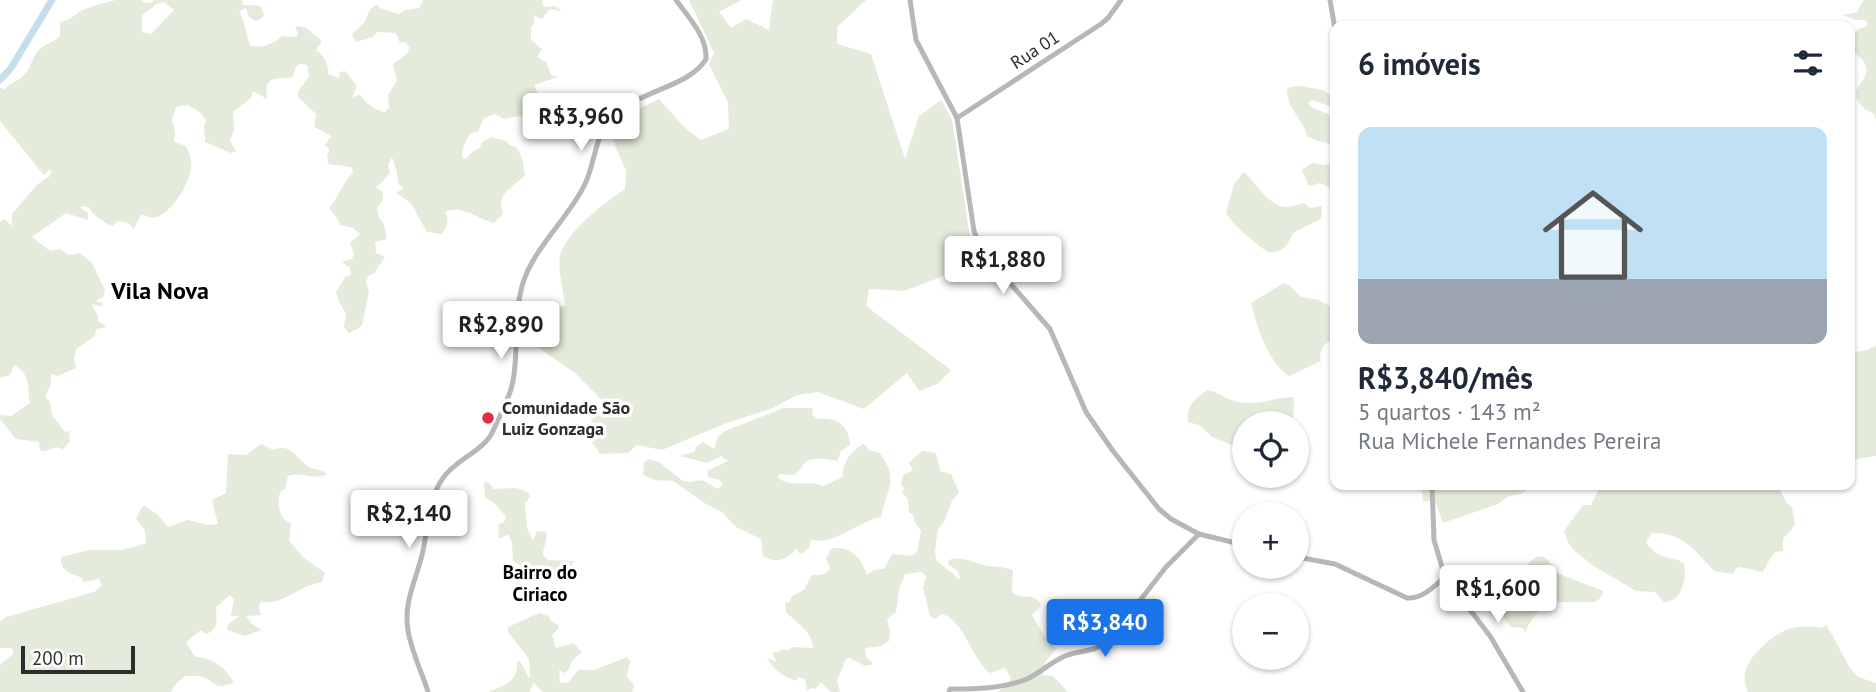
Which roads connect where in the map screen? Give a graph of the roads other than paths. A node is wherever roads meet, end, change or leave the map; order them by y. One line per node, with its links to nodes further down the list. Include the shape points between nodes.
1 (676, 0): 12 (street, via 705,44 706,60 611,117 599,137 584,186 524,279 515,327 512,387 489,438 437,486 408,597 407,629)
2 (910, 0): 6 (street, via 916,40)
3 (1121, 0): 6 (street, Rua 01, via 1101,24)
4 (1330, 0): 5 (street)
5 (1334, 21)
6 (957, 118): 8 (street, via 981,250 1050,329 1080,402 1113,451 1164,514)
7 (1432, 490): 11 (street, via 1434,540)
8 (1199, 534): 9 (street); 13 (street, via 1166,566 1101,647 1066,655 1017,682)
9 (1232, 542)
10 (1309, 559): 11 (street, via 1335,564 1407,598 1423,596)
11 (1445, 577): 14 (street, via 1490,636)
12 (428, 692)
13 (949, 692)
14 (1522, 692)

